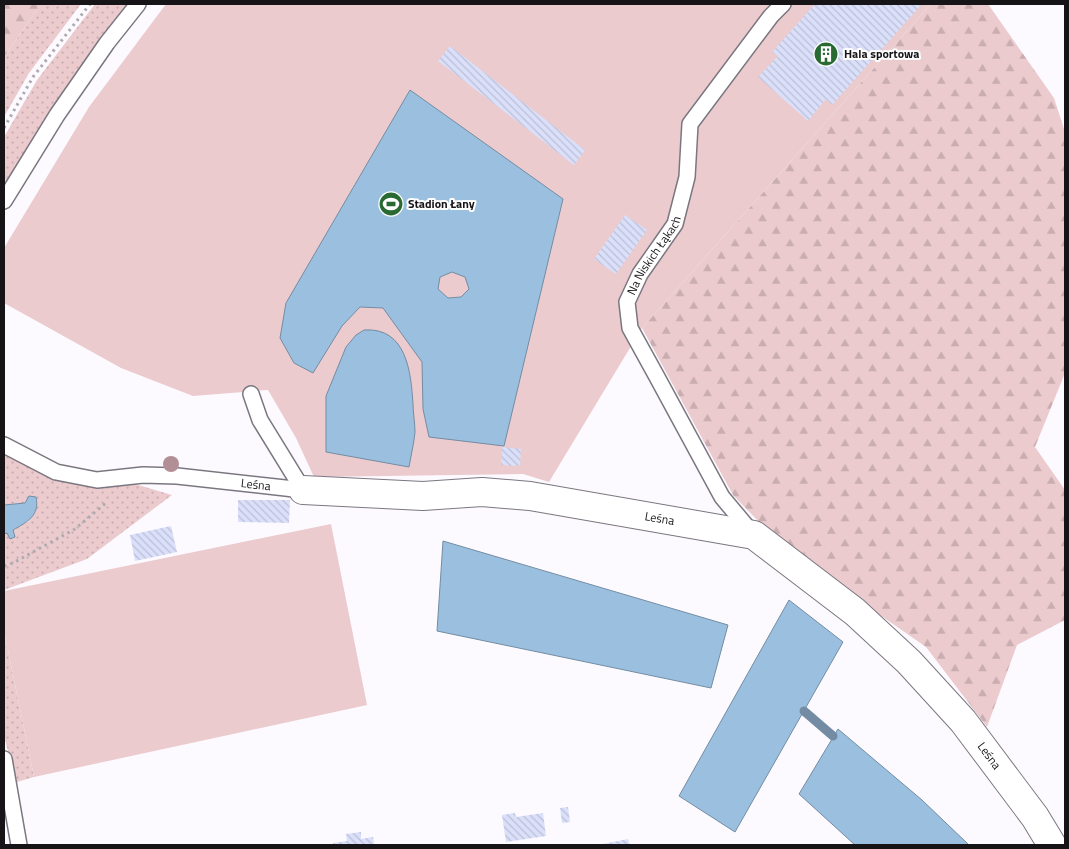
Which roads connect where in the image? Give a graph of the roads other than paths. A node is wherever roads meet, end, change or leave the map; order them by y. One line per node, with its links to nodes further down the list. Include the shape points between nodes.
1 (138, 4): 3 (lane, via 57,115)
2 (783, 4): 7 (lane, Na Niskich Łąkach, via 690,124 687,177 675,224 640,274 627,302 630,328 639,345 722,497)
3 (4, 201)
4 (251, 394): 6 (lane, via 260,420)
5 (4, 445): 6 (lane, Leśna, via 56,472 96,480 177,476)
6 (303, 490): 7 (street, Leśna, via 423,496 482,492 530,496)
7 (754, 535): 10 (street, Leśna, via 855,612 909,662 963,721 1035,817)
8 (4, 759): 9 (lane)
9 (19, 845)
10 (1052, 845)

